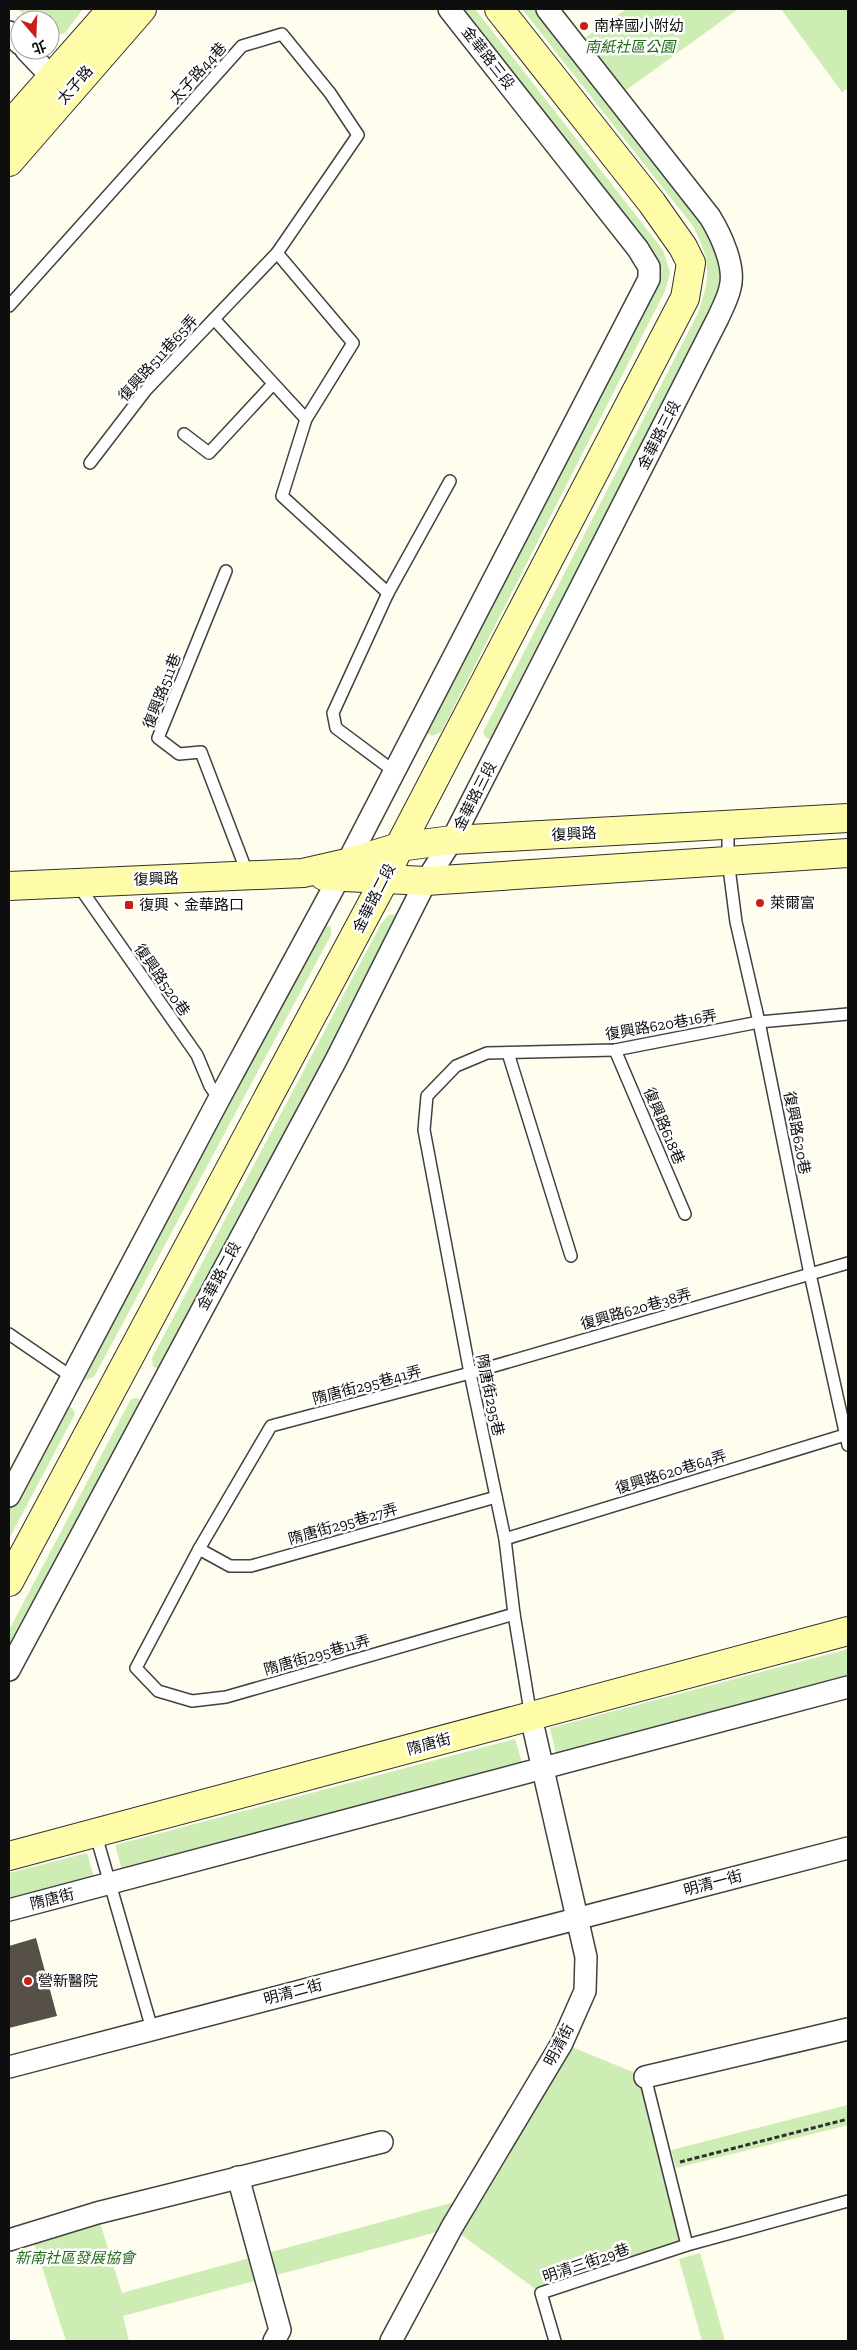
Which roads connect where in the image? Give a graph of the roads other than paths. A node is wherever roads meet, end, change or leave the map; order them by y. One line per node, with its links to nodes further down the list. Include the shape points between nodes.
1 (112, 9): 7 (street, 太子路)
2 (142, 9): 7 (street, 太子路)
3 (449, 9): 20 (street, 金華路三段, via 638,249 649,267 649,279)
4 (498, 9): 24 (street, via 684,247 690,263 689,282 685,298)
5 (547, 9): 23 (street, 金華路三段, via 710,217 723,239 731,287)
6 (36, 60): 7 (street)
7 (60, 85): 8 (street, 太子路); 9 (street, 太子路)
8 (9, 126)
9 (9, 162)
10 (277, 253): 11 (lane, 太子路44巷, via 358,134 330,93 282,34 242,46); 12 (lane); 14 (lane, via 353,343)
11 (9, 306)
12 (214, 319): 13 (lane, 復興路511巷65弄); 16 (lane, 復興路511巷65弄, via 146,390)
13 (274, 384): 14 (lane, 復興路511巷65弄); 15 (lane, via 209,453)
14 (306, 419): 19 (lane, via 282,496)
15 (184, 434)
16 (90, 463)
17 (450, 481): 19 (lane)
18 (226, 571): 28 (lane, 復興路511巷, via 158,738 179,754 202,752)
19 (388, 593): 20 (lane, via 333,713 336,728)
20 (395, 772): 27 (street, 金華路三段)
21 (848, 818): 22 (street, 復興路)
22 (728, 826): 23 (street, 復興路); 26 (lane, 復興路620巷)
23 (452, 840): 24 (street, 復興路); 30 (street, 金華路三段)
24 (399, 848): 27 (street, 復興路); 29 (street, 金華路二段)
25 (848, 854): 26 (street, 復興路)
26 (728, 860): 30 (street, 復興路); 34 (lane, 復興路620巷, via 736,922)
27 (342, 871): 28 (street, 復興路); 29 (street, 復興路); 38 (street)
28 (248, 875): 31 (street, 復興路)
29 (384, 879): 30 (street, 復興路); 51 (street, 金華路二段)
30 (426, 881): 54 (street, 金華路二段, via 336,1060)
31 (76, 882): 32 (street, 復興路); 38 (lane, 復興路520巷, via 197,1055)
32 (9, 886)
33 (848, 1014): 34 (lane, 復興路620巷16弄)
34 (759, 1022): 35 (lane, 復興路620巷16弄); 42 (lane, 復興路620巷)
35 (615, 1050): 36 (lane, 復興路620巷16弄); 39 (lane, 復興路618巷)
36 (508, 1053): 37 (lane, 復興路620巷16弄, via 488,1053 456,1066); 40 (lane)
37 (438, 1083): 44 (lane, 隋唐街295巷, via 427,1096 424,1130)
38 (219, 1099): 45 (street)
39 (685, 1214)
40 (571, 1256)
41 (848, 1263): 42 (lane, 復興路620巷38弄)
42 (810, 1274): 44 (lane, 復興路620巷38弄); 46 (lane, 復興路620巷)
43 (9, 1334): 45 (lane)
44 (470, 1373): 48 (lane, 隋唐街295巷); 50 (lane, 隋唐街295巷41弄, via 271,1426)
45 (72, 1377): 47 (street)
46 (848, 1438): 49 (lane, 復興路620巷64弄)
47 (9, 1496)
48 (496, 1497): 49 (lane, 隋唐街295巷); 50 (lane, 隋唐街295巷27弄, via 251,1566 230,1566)
49 (506, 1539): 52 (lane, 隋唐街295巷)
50 (199, 1549): 52 (lane, 隋唐街295巷11弄, via 136,1668 158,1691 192,1701 226,1697)
51 (9, 1582)
52 (514, 1614): 56 (lane, 隋唐街295巷)
53 (848, 1631): 56 (street, 隋唐街)
54 (9, 1670)
55 (848, 1687): 57 (street, 隋唐街)
56 (531, 1717): 57 (street, 明清街); 58 (street, 隋唐街)
57 (544, 1768): 61 (street, 隋唐街); 63 (street, 明清街)
58 (95, 1832): 60 (street, 隋唐街); 61 (lane)
59 (848, 1848): 63 (street, 明清一街)
60 (9, 1856)
61 (110, 1884): 62 (street, 隋唐街); 64 (lane)
62 (9, 1910)
63 (578, 1918): 64 (street, 明清二街); 74 (street, 明清街, via 586,1957 585,1991 562,2043 452,2228)
64 (152, 2029): 66 (street, 明清二街)
65 (848, 2029): 67 (street)
66 (9, 2067)
67 (645, 2077): 72 (lane)
68 (382, 2142): 69 (street)
69 (238, 2177): 71 (street, via 97,2213); 73 (street, via 280,2330)
70 (848, 2201): 72 (lane, 明清三街29巷)
71 (9, 2240)
72 (687, 2245): 75 (lane, 明清三街29巷, via 541,2293)
73 (274, 2341)
74 (391, 2341)
75 (555, 2341)

